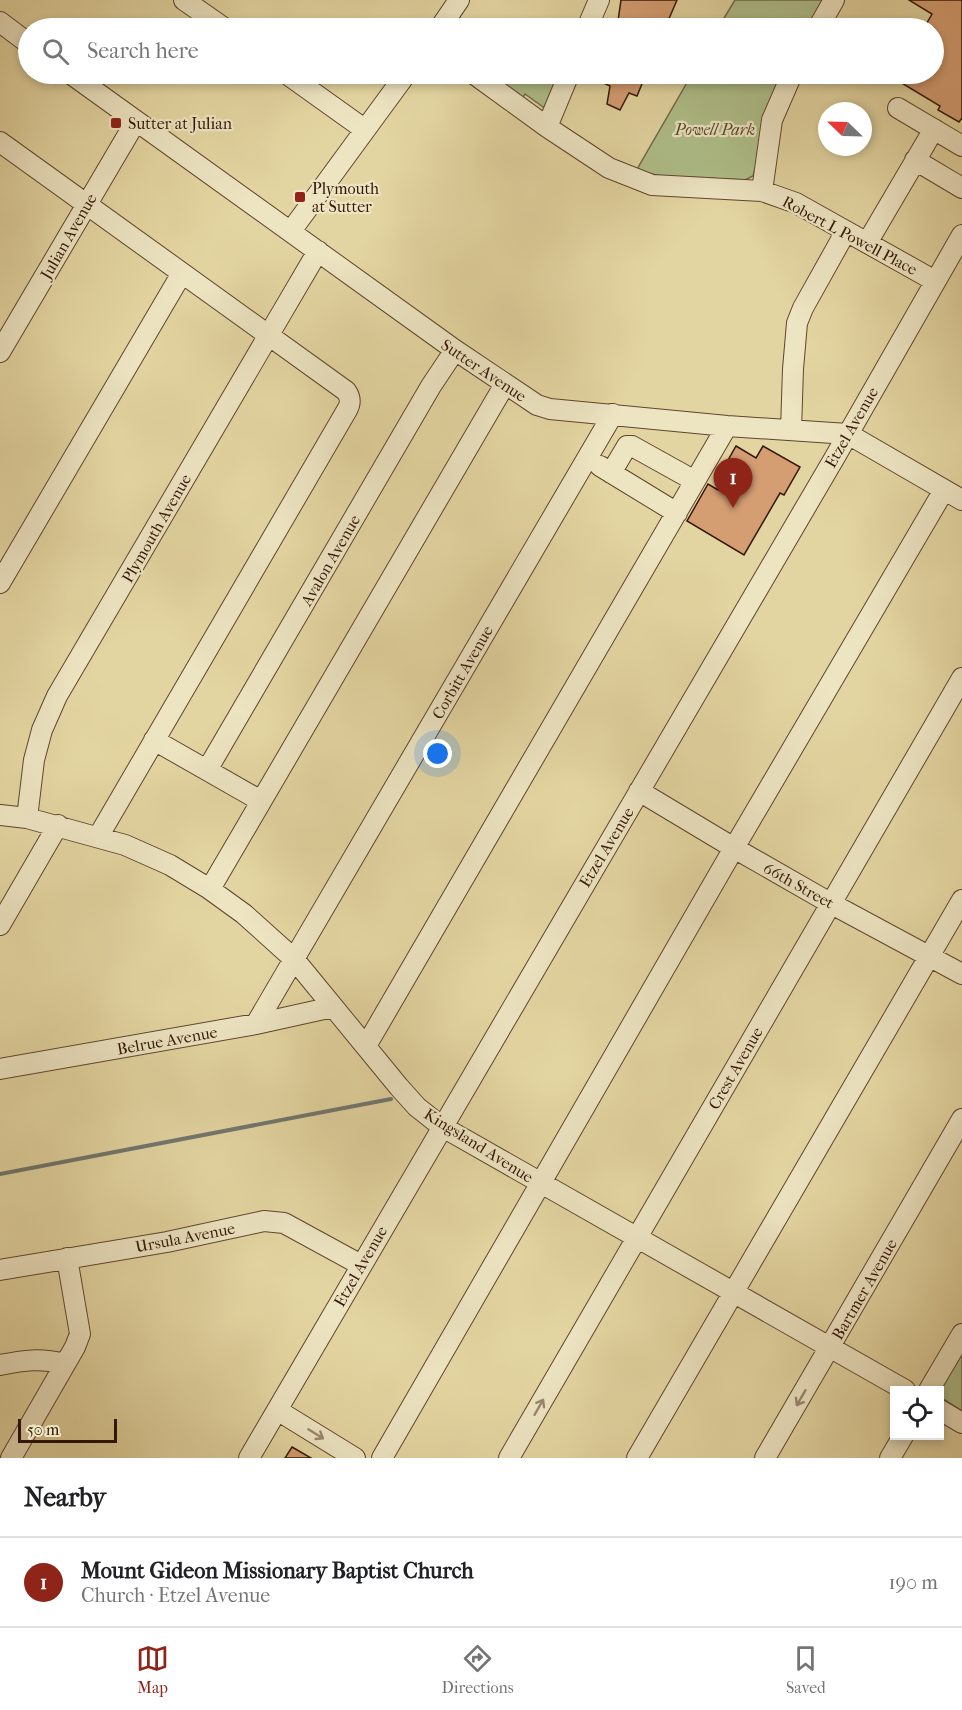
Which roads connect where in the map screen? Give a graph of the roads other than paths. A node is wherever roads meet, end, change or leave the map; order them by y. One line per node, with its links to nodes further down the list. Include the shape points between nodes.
1 (184, 0): 5 (street)
2 (459, 0): 6 (street)
3 (598, 0): 7 (street)
4 (834, 0): 8 (street)
5 (210, 18)
6 (447, 18)
7 (591, 18)
8 (824, 18)
9 (0, 22): 10 (street)
10 (18, 36)
11 (85, 84): 18 (street, Sutter Avenue)
12 (301, 84): 20 (street)
13 (398, 84): 20 (street)
14 (488, 84): 19 (street, Robert L Powell Place)
15 (565, 84): 19 (street)
16 (787, 84): 26 (street, via 772,120)
17 (898, 108): 21 (street)
18 (136, 121): 27 (street, Julian Avenue); 28 (street, Sutter Avenue)
19 (547, 127): 26 (street, Robert L Powell Place, via 609,168 652,185)
20 (364, 129): 28 (street)
21 (934, 129): 23 (street); 24 (street)
22 (0, 142): 27 (street)
23 (962, 146)
24 (915, 160): 25 (street); 31 (street)
25 (962, 188)
26 (762, 191): 29 (street, Robert L Powell Place, via 796,203)
27 (87, 204): 33 (street); 37 (street, Julian Avenue)
28 (291, 231): 32 (street, Sutter Avenue)
29 (846, 231): 31 (street, Robert L Powell Place); 41 (street, via 797,323)
30 (962, 235): 34 (street, Etzel Avenue)
31 (867, 243): 34 (street, Robert L Powell Place)
32 (318, 251): 35 (street, Plymouth Avenue); 36 (street, Sutter Avenue)
33 (182, 273): 35 (street); 49 (street)
34 (935, 281): 42 (street, Etzel Avenue)
35 (269, 335): 51 (street, via 346,391 350,404); 56 (street, Plymouth Avenue, via 57,696 34,760)
36 (454, 350): 38 (street, Sutter Avenue); 52 (street, Avalon Avenue)
37 (0, 352)
38 (505, 384): 39 (street, Sutter Avenue, via 550,409); 54 (street)
39 (614, 414): 40 (street, Sutter Avenue); 43 (street, Corbitt Avenue)
40 (728, 426): 41 (street, Sutter Avenue); 45 (street)
41 (791, 430): 42 (street, Sutter Avenue)
42 (848, 434): 46 (street, Sutter Avenue); 53 (street, Etzel Avenue)
43 (587, 458): 44 (street); 65 (street, Corbitt Avenue)
44 (611, 473): 45 (street, via 627,446 632,446); 48 (street)
45 (695, 481): 48 (street)
46 (944, 490): 47 (street, Sutter Avenue); 59 (street)
47 (962, 500)
48 (677, 513): 69 (street)
49 (0, 583)
50 (962, 678): 62 (street, Crest Avenue)
51 (154, 740): 52 (street); 58 (street)
52 (207, 770): 54 (street)
53 (639, 792): 59 (street, 66th Street); 72 (street, Etzel Avenue)
54 (261, 801): 60 (street)
55 (0, 815): 56 (street, Kingsland Avenue)
56 (27, 818): 57 (street, Kingsland Avenue)
57 (58, 825): 58 (street, Kingsland Avenue); 63 (street)
58 (98, 837): 60 (street, Kingsland Avenue, via 125,845)
59 (734, 848): 62 (street, 66th Street); 73 (street)
60 (210, 889): 65 (street, Kingsland Avenue)
61 (962, 900): 64 (street)
62 (830, 903): 64 (street, 66th Street); 74 (street, Crest Avenue)
63 (0, 925)
64 (930, 956): 66 (street, 66th Street); 78 (street)
65 (294, 959): 67 (street, Kingsland Avenue); 68 (street, Corbitt Avenue)
66 (962, 974)
67 (333, 1006): 68 (street, Belrue Avenue); 69 (street, Kingsland Avenue)
68 (256, 1024): 70 (street, Belrue Avenue)
69 (366, 1046): 72 (street, Kingsland Avenue, via 417,1107)
70 (0, 1069)
71 (962, 1119): 80 (street, Bartmer Avenue)
72 (441, 1126): 73 (street, Kingsland Avenue); 76 (street, Etzel Avenue)
73 (540, 1183): 74 (street, Kingsland Avenue); 92 (street)
74 (637, 1238): 78 (street, Kingsland Avenue); 93 (street, Crest Avenue, one-way to 74)
75 (67, 1258): 76 (street, Ursula Avenue, via 264,1221 284,1222); 77 (street, Ursula Avenue); 81 (street, via 80,1334)
76 (361, 1265): 85 (street, Etzel Avenue)
77 (0, 1270)
78 (734, 1292): 80 (street, Kingsland Avenue); 94 (street)
79 (962, 1334): 84 (street)
80 (830, 1347): 83 (street, Kingsland Avenue); 95 (street, Bartmer Avenue, one-way to 95)
81 (65, 1364): 82 (street, via 47,1359); 89 (street)
82 (0, 1365)
83 (898, 1386)
84 (931, 1386)
85 (277, 1410): 90 (street, Etzel Avenue); 91 (street, one-way to 91)
86 (944, 1413): 87 (street)
87 (962, 1423)
88 (901, 1440): 96 (street)
89 (11, 1458)
90 (249, 1458)
91 (355, 1458)
92 (382, 1458)
93 (509, 1458)
94 (637, 1458)
95 (765, 1458)
96 (890, 1458)

